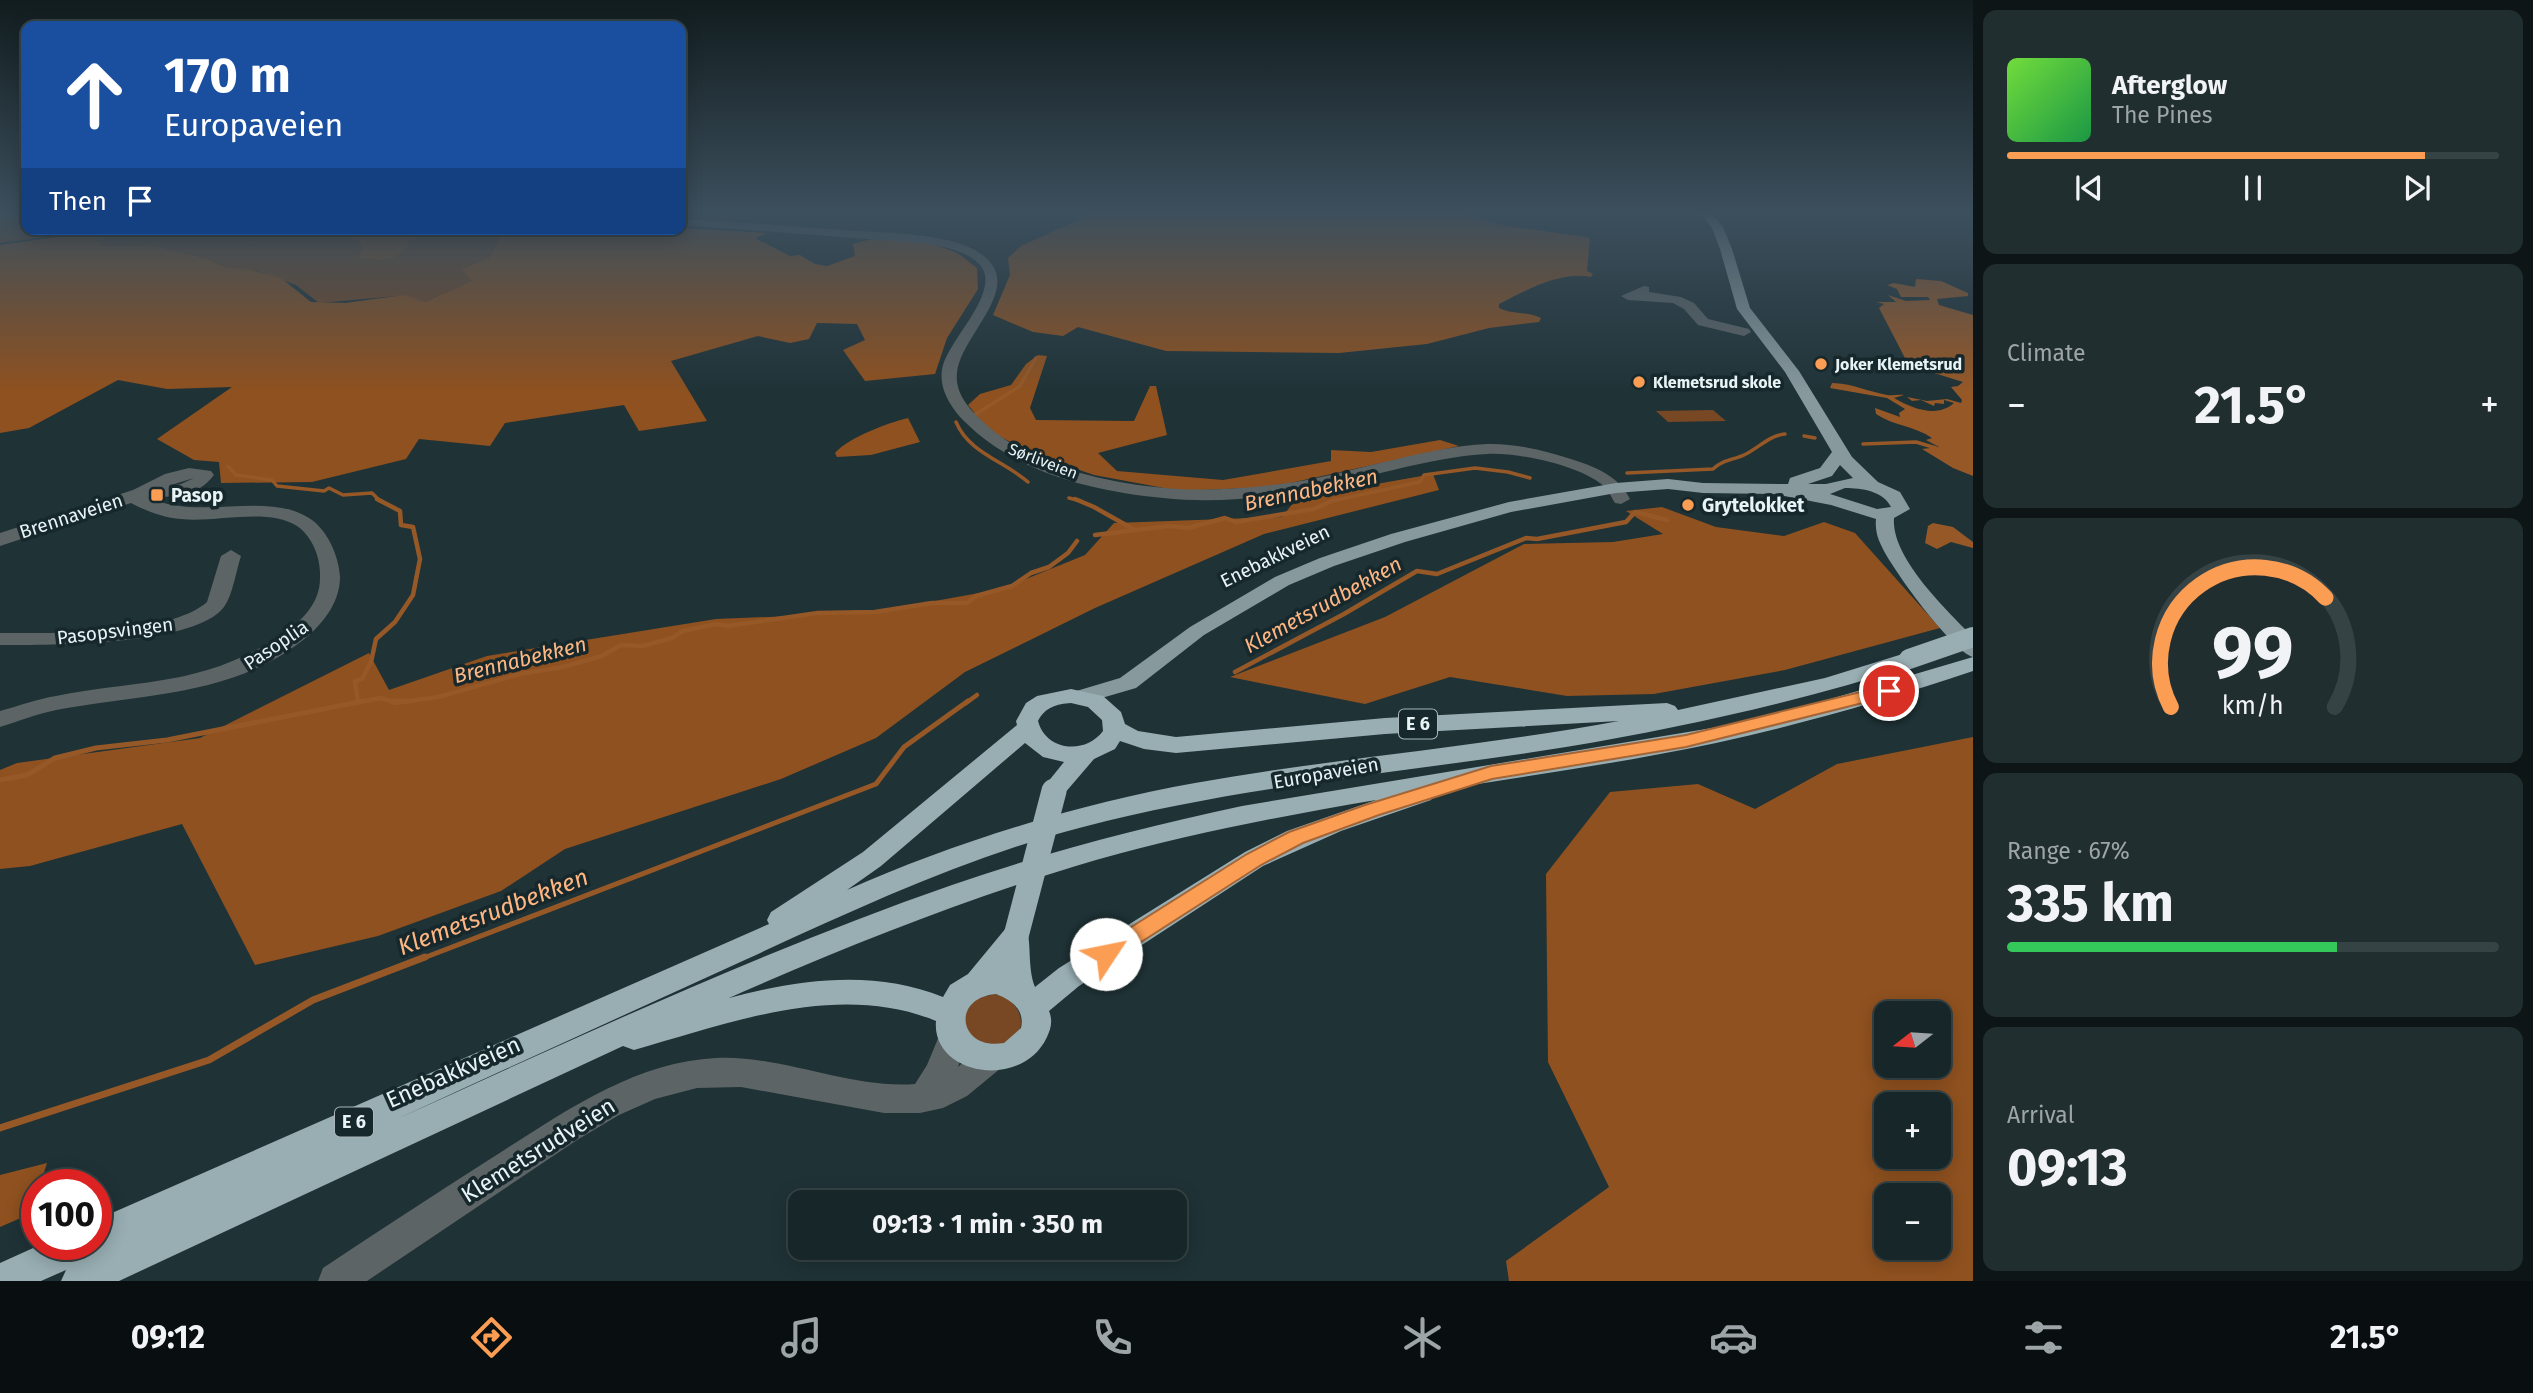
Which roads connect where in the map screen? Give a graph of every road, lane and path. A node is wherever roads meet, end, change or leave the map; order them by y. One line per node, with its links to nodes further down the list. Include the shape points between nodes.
1 (991, 274): 9 (street, Sørliveien, via 982,306 951,362 949,379 953,397 972,423 1031,459 1087,478 1158,491 1218,495 1292,488 1469,451 1507,449 1560,461)
2 (1733, 274): 5 (main road, Enebakkveien, via 1744,309 1793,371)
3 (1643, 296): 4 (street, via 1696,314 1705,323)
4 (1744, 331)
5 (1843, 456): 6 (main road, Enebakkveien); 7 (main road, via 1820,476); 8 (main road, Enebakkveien)
6 (1872, 486): 8 (main road, Enebakkveien); 12 (main road, Enebakkveien, via 1899,500 1901,509)
7 (1769, 489): 8 (main road, Enebakkveien); 9 (main road, Enebakkveien, via 1668,484)
8 (1839, 491): 11 (main road, Enebakkveien)
9 (1612, 493): 20 (main road, Enebakkveien, via 1519,516 1466,521 1370,546 1282,581 1196,631)
10 (137, 494): 13 (street, Brennaveien); 23 (street, Pasoplia, via 181,513 269,513 298,519 316,535 330,567 323,608 268,654 214,679 56,703)
11 (1858, 510): 12 (main road, Enebakkveien); 14 (main road)
12 (1885, 514): 14 (main road, via 1882,524)
13 (0, 540)
14 (1887, 541): 18 (main road, via 1922,592)
15 (231, 556): 17 (street, Pasopsvingen, via 216,604 186,622 73,639)
16 (1973, 637): 22 (highway, Europaveien / E 6, bridge, via 1880,670)
17 (0, 639)
18 (1973, 650)
19 (1973, 664): 28 (highway, Europaveien / E 6, via 1855,701 1686,741)
20 (1128, 683): 21 (main road, Enebakkveien); 24 (main road, Enebakkveien)
21 (1081, 697): 24 (highway, E 6, via 1096,701); 25 (highway, E 6, via 1060,696 1042,702 1030,713)
22 (1725, 709): 24 (highway, E 6, via 1385,726 1177,745 1132,739); 31 (highway, Europaveien / E 6, via 1565,739 1258,781 1130,805 964,855 861,895)
23 (0, 719)
24 (1112, 720): 27 (highway, via 1108,743)
25 (1028, 728): 26 (highway); 31 (highway, E 6)
26 (1046, 748): 27 (highway, via 1062,754); 29 (highway, via 1054,768)
27 (1086, 754): 29 (highway)
28 (1491, 772): 31 (highway, Europaveien / E 6, via 1321,799 1158,834); 33 (highway, E 6, via 1296,838 1254,859)
29 (1054, 789): 30 (highway, bridge)
30 (1014, 940): 32 (highway); 33 (highway)
31 (736, 965): 35 (highway, Enebakkveien / E 6); 38 (highway, Enebakkveien / E 6)
32 (978, 983): 33 (highway, via 1001,982); 34 (highway, via 959,995)
33 (1028, 999): 36 (highway, via 1035,1028 1024,1047 1014,1054)
34 (951, 1025): 35 (highway, E 6, via 910,998 824,994 745,1007); 36 (highway, E 6, via 963,1048); 37 (street, via 940,1072)
35 (574, 1053): 41 (highway, Enebakkveien / E 6)
36 (990, 1058): 37 (street, Klemetsrudveien, via 956,1087)
37 (925, 1097): 42 (street, Klemetsrudveien, via 891,1099 719,1072 676,1078 590,1114)
38 (112, 1231)
39 (47, 1260): 40 (highway)
40 (1, 1281)
41 (79, 1281)
42 (336, 1281)

